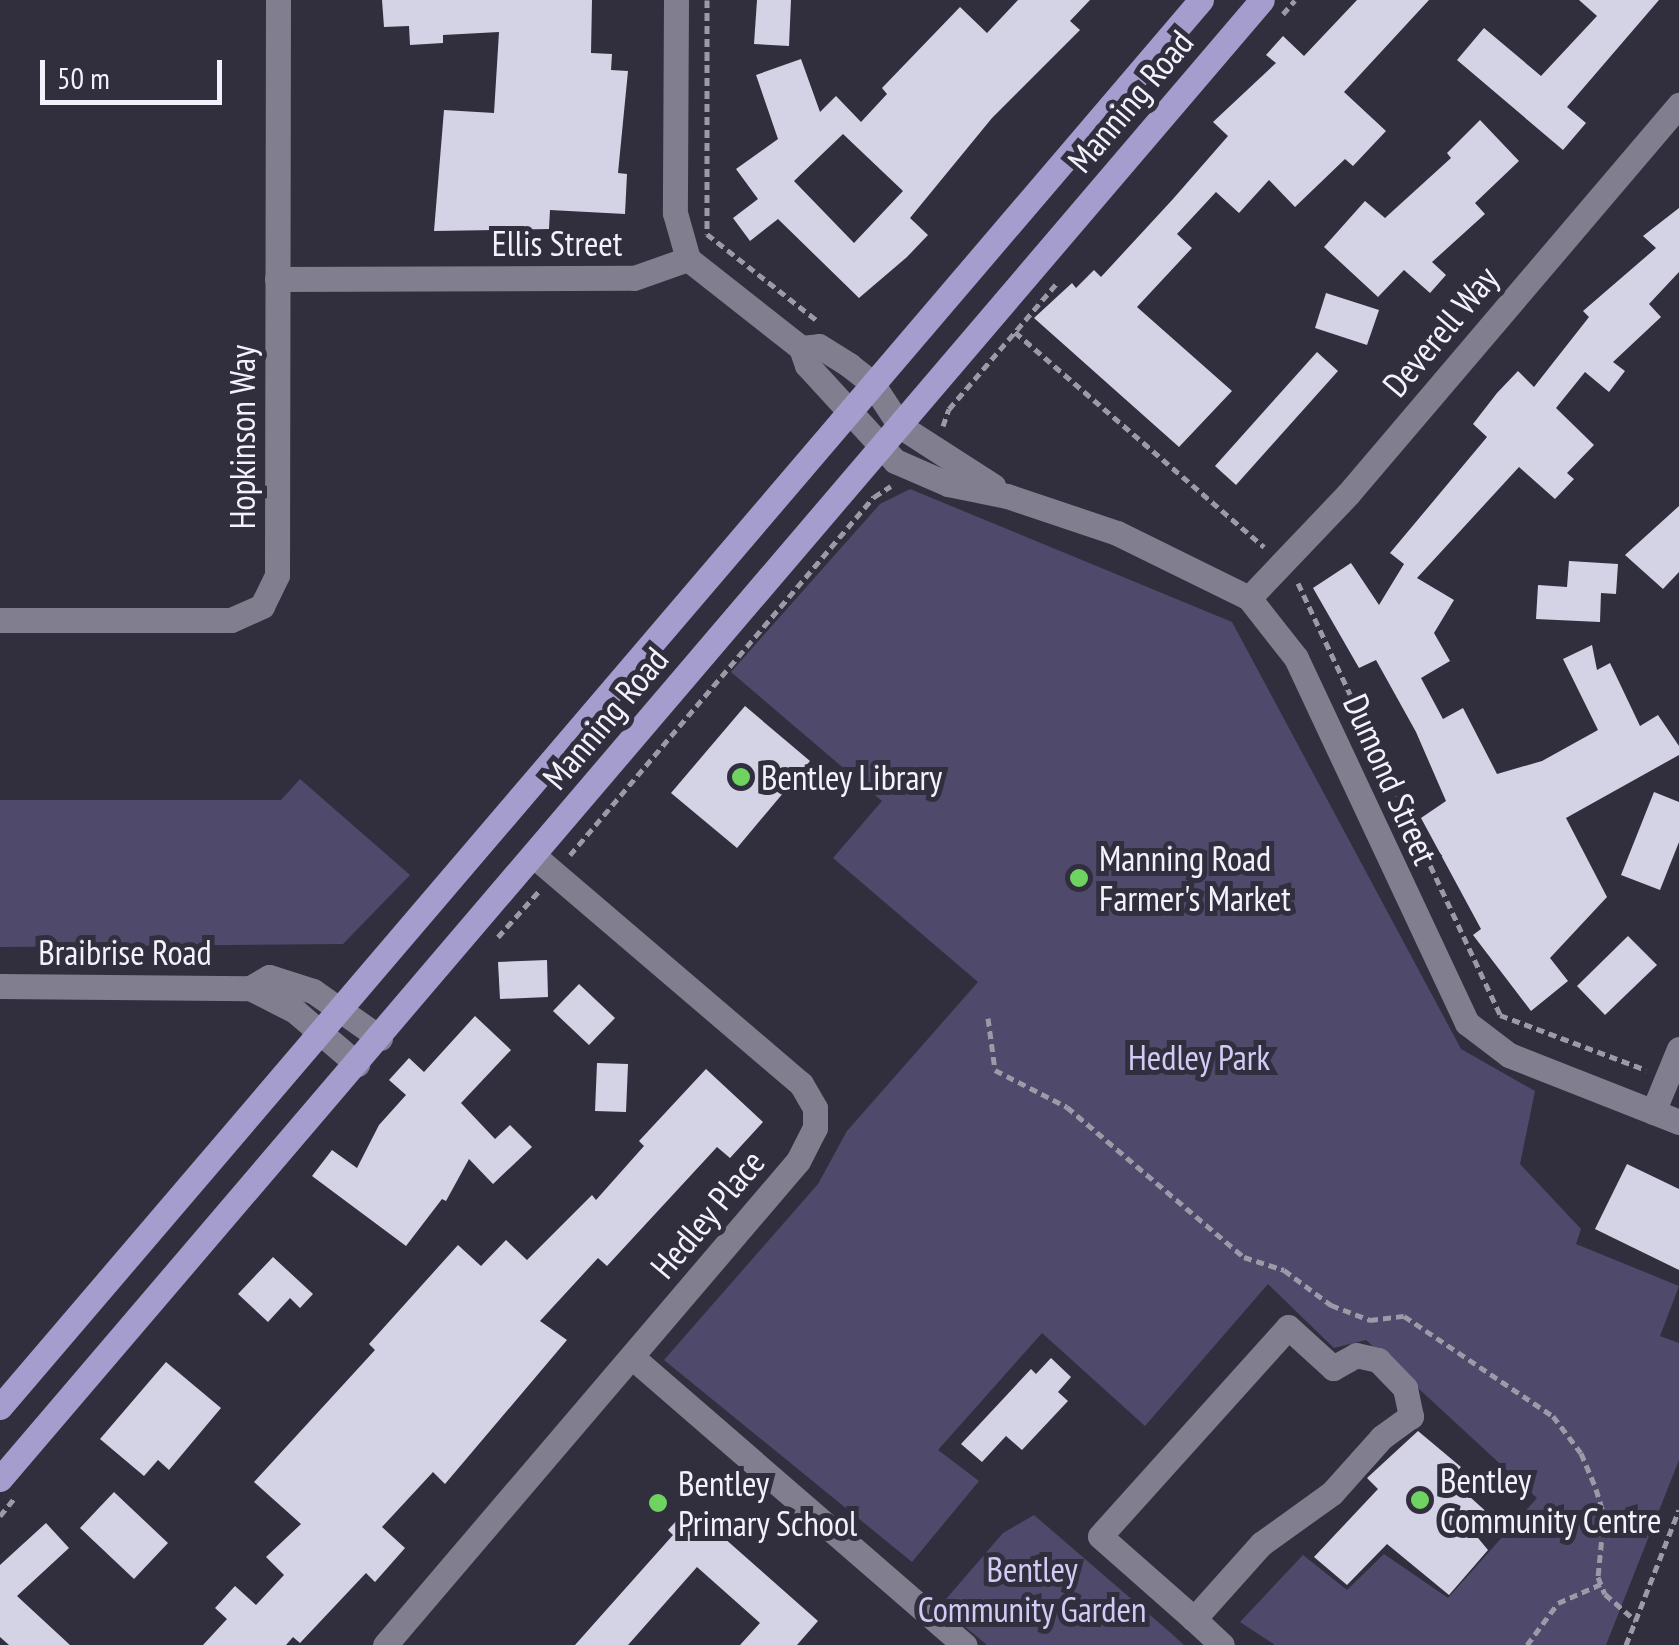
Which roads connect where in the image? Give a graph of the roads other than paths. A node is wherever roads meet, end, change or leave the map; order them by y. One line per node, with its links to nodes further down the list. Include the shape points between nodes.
1 (278, 0): 7 (street, Hopkinson Way)
2 (676, 0): 6 (street, via 675,213)
3 (1201, 0): 9 (main road, Manning Road)
4 (1262, 0): 11 (main road, Manning Road)
5 (1679, 105): 14 (street, Deverell Way, via 1348,494)
6 (688, 259): 7 (street, Ellis Street, via 634,278); 8 (street)
7 (278, 279): 15 (street, Hopkinson Way, via 277,574 262,606 231,620)
8 (801, 348): 9 (street, via 819,346); 10 (street, via 807,366)
9 (872, 383): 10 (main road, Manning Road); 11 (street, Dumond Street)
10 (851, 408): 12 (street, Dumond Street); 19 (main road, Manning Road)
11 (900, 426): 12 (main road, Manning Road); 13 (street, Dumond Street)
12 (880, 450): 13 (street, Dumond Street, via 910,469); 16 (main road, Manning Road)
13 (1007, 496): 14 (street, Dumond Street, via 1116,533)
14 (1249, 598): 24 (street, Dumond Street, via 1296,658 1467,1023 1509,1055)
15 (0, 620)
16 (534, 856): 21 (main road, Manning Road); 26 (street, Hedley Place, via 801,1084 815,1108 812,1136 798,1161)
17 (0, 986): 18 (street, Braibrise Road)
18 (250, 988): 19 (street, Braibrise Road, via 269,977); 20 (street, Braibrise Road, via 295,1011)
19 (339, 1008): 20 (main road, Manning Road); 21 (street, Braibrise Road)
20 (316, 1033): 23 (street, Braibrise Road); 27 (main road, Manning Road)
21 (380, 1038): 23 (main road, Manning Road)
22 (1679, 1049): 24 (street)
23 (356, 1064): 28 (main road, Manning Road)
24 (1653, 1112): 25 (street, Dumond Street)
25 (1679, 1122)
26 (632, 1357): 30 (street, Hedley Place); 31 (street)
27 (0, 1407)
28 (0, 1479)
29 (1194, 1619): 29 (street, via 1100,1536 1288,1327 1333,1368 1356,1355 1378,1360 1406,1388 1411,1416 1382,1437 1332,1493 1261,1544); 32 (street)
30 (385, 1645)
31 (964, 1645)
32 (1222, 1645)

